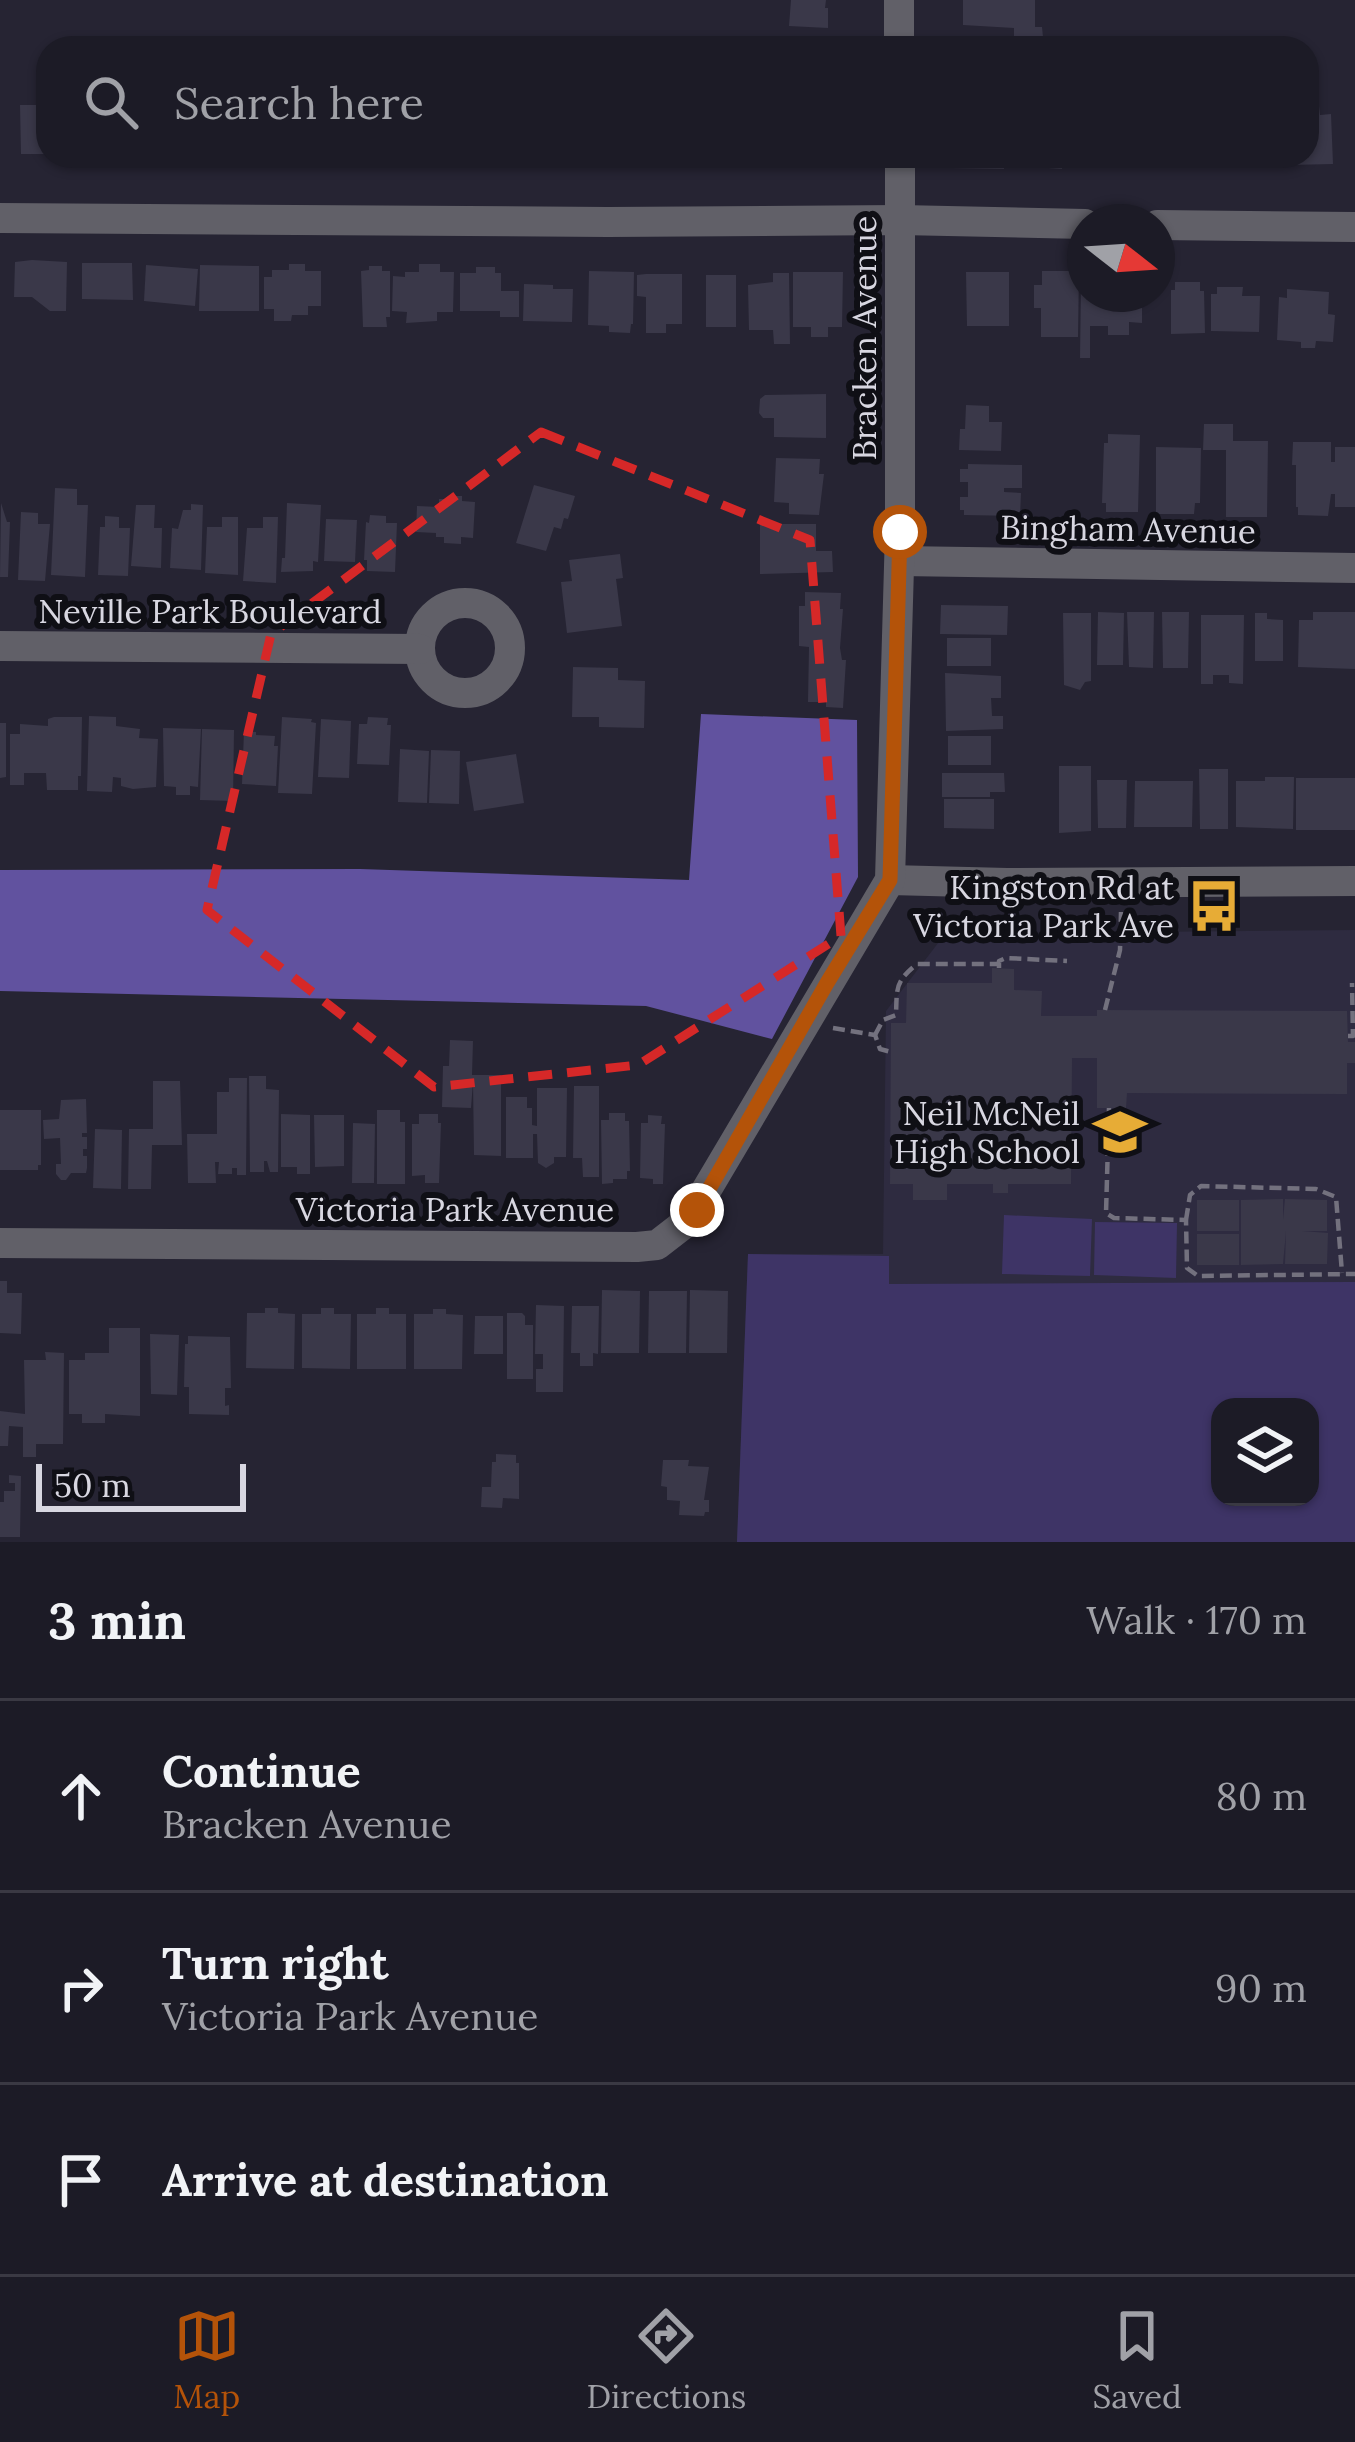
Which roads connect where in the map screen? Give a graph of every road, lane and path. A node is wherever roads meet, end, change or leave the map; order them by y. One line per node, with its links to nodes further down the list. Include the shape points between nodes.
1 (899, 0): 2 (street)
2 (899, 36)
3 (900, 168): 5 (street, Bracken Avenue)
4 (0, 218): 5 (street)
5 (901, 220): 6 (street); 9 (street, Bracken Avenue)
6 (1067, 224)
7 (1175, 225): 8 (street)
8 (1355, 227)
9 (899, 561): 10 (street, Bingham Avenue); 13 (street, Bracken Avenue)
10 (1355, 568)
11 (0, 646): 12 (street, Neville Park Boulevard)
12 (420, 649)
13 (890, 880): 14 (street); 25 (street, Victoria Park Avenue, via 697,1210 657,1245)
14 (1355, 881)
15 (1121, 913): 18 (path)
16 (1067, 961): 20 (path, via 917,964 897,985 896,1015)
17 (1352, 983): 21 (path)
18 (1105, 1010)
19 (833, 1028): 20 (path)
20 (875, 1035): 22 (path)
21 (1348, 1036)
22 (891, 1052)
23 (1109, 1108): 24 (path, via 1106,1213)
24 (1186, 1220): 27 (path, via 1187,1268 1198,1276); 27 (path, via 1190,1195 1201,1186 1316,1189 1336,1197)
25 (0, 1243)
26 (1355, 1274): 27 (path)
27 (1342, 1275)

